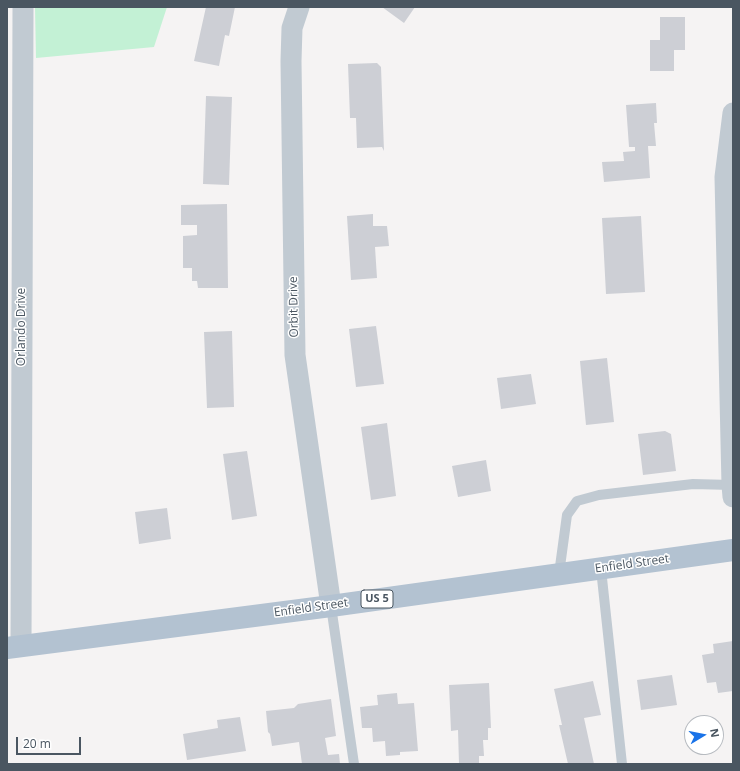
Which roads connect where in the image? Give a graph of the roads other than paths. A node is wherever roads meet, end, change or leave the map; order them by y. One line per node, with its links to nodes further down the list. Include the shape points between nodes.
1 (23, 7): 4 (street, Orlando Drive)
2 (299, 7): 9 (street, Orbit Drive, via 292,28 291,61 295,356)
3 (733, 113): 5 (street, via 725,177)
4 (14, 273): 10 (street, Orlando Drive)
5 (732, 491): 8 (lane, via 693,484 599,495 577,501 567,515)
6 (733, 550): 7 (main road, Enfield Street / US 5)
7 (601, 569): 8 (main road, Enfield Street / US 5); 12 (lane)
8 (559, 574): 9 (main road, Enfield Street / US 5)
9 (331, 606): 10 (main road, Enfield Street / US 5); 11 (lane)
10 (14, 647)
11 (354, 764)
12 (622, 764)

